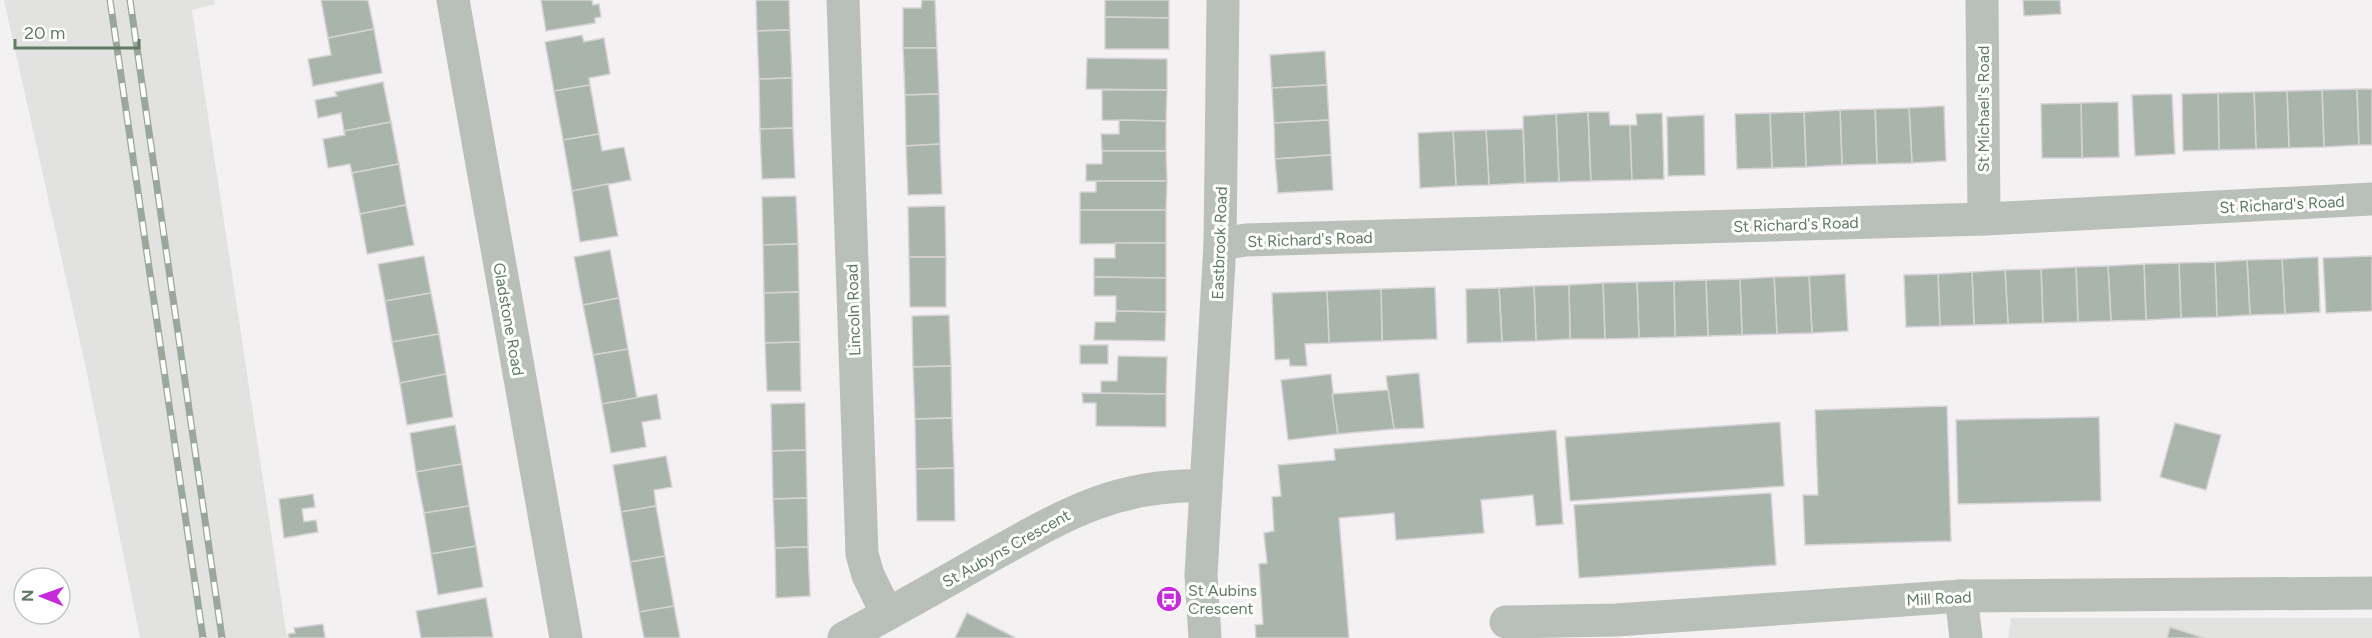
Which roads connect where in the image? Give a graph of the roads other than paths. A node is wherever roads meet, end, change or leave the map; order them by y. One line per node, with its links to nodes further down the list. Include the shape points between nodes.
1 (453, 0): 13 (street, Gladstone Road)
2 (843, 0): 11 (street, Lincoln Road, via 862,554)
3 (1223, 0): 7 (street, Eastbrook Road)
4 (1982, 0): 6 (street, St Michael's Road)
5 (2372, 199): 6 (street, St Richard's Road)
6 (1984, 219): 7 (street, St Richard's Road, via 1246,240)
7 (1220, 244): 8 (street, Eastbrook Road)
8 (1206, 486): 11 (street, St Aubyns Crescent, via 1126,492 1071,511); 15 (street, via 1201,575)
9 (2372, 593): 10 (street, Mill Road)
10 (1961, 596): 12 (street, Mill Road, via 1616,620); 16 (street)
11 (887, 615): 14 (street, St Aubyns Crescent)
12 (1506, 622)
13 (566, 638)
14 (844, 638)
15 (1205, 638)
16 (1966, 638)

